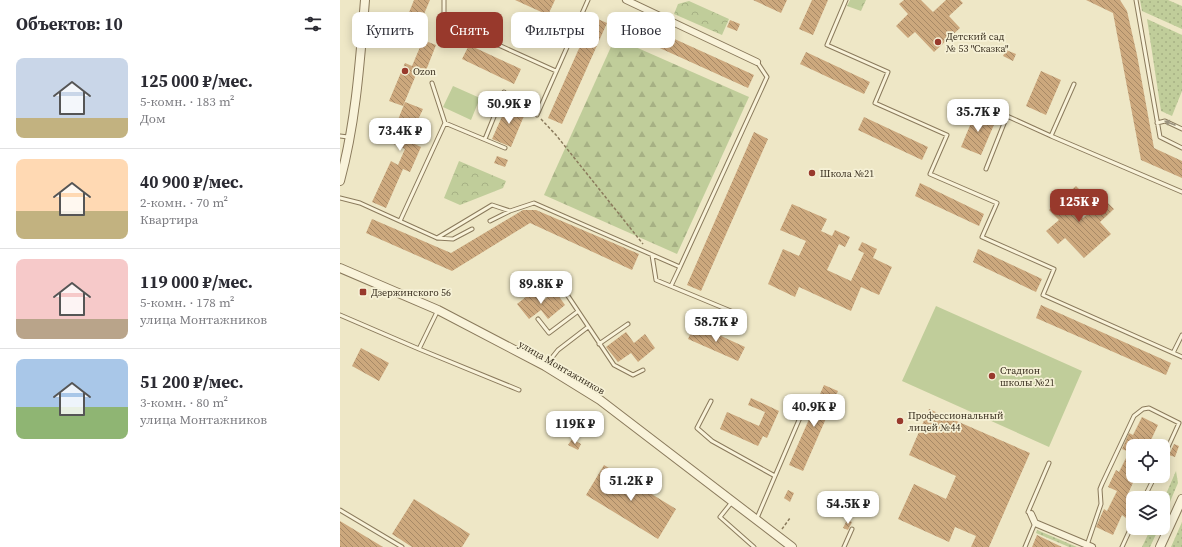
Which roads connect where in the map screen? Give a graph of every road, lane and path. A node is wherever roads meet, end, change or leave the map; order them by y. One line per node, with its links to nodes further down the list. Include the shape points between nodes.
1 (365, 0): 20 (street, via 359,74)
2 (444, 0): 7 (lane)
3 (588, 0): 10 (lane)
4 (626, 0): 9 (street)
5 (846, 0): 48 (lane, via 826,45 888,72 875,103 947,135 930,174 997,203 982,237 1054,269 1043,295)
6 (1136, 0): 16 (lane)
7 (444, 12)
8 (503, 47): 10 (lane)
9 (757, 62): 34 (lane, via 767,77)
10 (556, 70): 14 (lane)
11 (432, 83): 15 (lane)
12 (1074, 84): 19 (lane)
13 (504, 92): 21 (lane)
14 (537, 115): 33 (path)
15 (445, 123): 21 (lane); 30 (lane)
16 (1157, 123): 17 (lane, one-way to 16, via 1165,121); 23 (lane, via 1160,138)
17 (1182, 129)
18 (340, 136): 20 (lane)
19 (1051, 136): 24 (lane, via 1007,116); 26 (lane)
20 (350, 137): 25 (street)
21 (485, 139): 22 (lane)
22 (505, 148)
23 (1182, 148)
24 (986, 169)
25 (340, 181)
26 (1182, 192)
27 (340, 198): 30 (lane, via 360,203)
28 (510, 211): 29 (lane); 32 (lane, via 492,205); 33 (lane, via 534,203)
29 (490, 221)
30 (400, 222): 32 (lane)
31 (472, 228): 32 (lane, via 453,239)
32 (437, 238)
33 (652, 255): 34 (lane); 37 (lane, via 656,280)
34 (680, 267): 37 (lane)
35 (340, 268): 38 (street, улица Монтажников)
36 (560, 284): 39 (lane)
37 (671, 286): 41 (lane)
38 (438, 310): 47 (lane); 50 (street, улица Монтажников)
39 (577, 312): 42 (lane, via 549,333); 44 (lane)
40 (340, 314): 47 (lane)
41 (738, 314)
42 (538, 318)
43 (628, 324): 46 (lane)
44 (588, 327): 46 (lane); 50 (lane, via 558,350)
45 (1182, 335): 48 (lane)
46 (599, 344): 51 (lane, via 614,365 633,374)
47 (419, 349): 52 (lane)
48 (1173, 353): 49 (lane)
49 (1182, 357)
50 (545, 366): 59 (street, улица Монтажников, via 600,400)
51 (643, 370)
52 (519, 390)
53 (711, 401): 57 (lane, via 697,428 712,441)
54 (805, 406): 57 (lane)
55 (1170, 443): 66 (lane, via 1179,423 1149,408 1134,416 1100,489 1101,504)
56 (1049, 463): 61 (lane, via 1028,512)
57 (775, 476): 62 (lane)
58 (1182, 499): 73 (street)
59 (733, 501): 62 (street, улица Монтажников); 68 (lane, via 720,517)
60 (340, 510): 67 (lane)
61 (1031, 514): 63 (street)
62 (757, 520): 69 (street, улица Монтажников)
63 (1035, 523): 66 (street); 71 (lane)
64 (852, 529): 70 (lane)
65 (1128, 535): 72 (lane)
66 (1090, 546)
67 (402, 547)
68 (754, 547)
69 (792, 547)
70 (844, 547)
71 (1025, 547)
72 (1122, 547)
73 (1160, 547)

